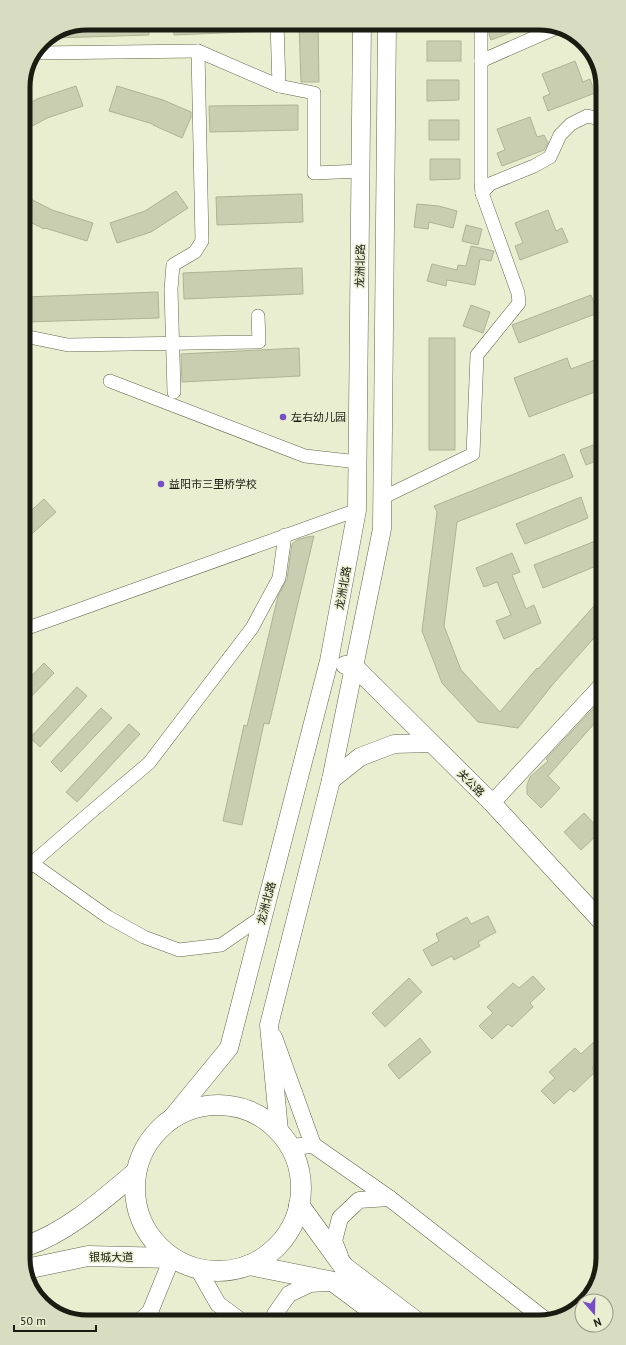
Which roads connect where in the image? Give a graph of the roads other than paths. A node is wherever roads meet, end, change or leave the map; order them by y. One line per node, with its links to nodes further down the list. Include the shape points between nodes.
1 (277, 30): 9 (street)
2 (362, 30): 11 (main road, 龙洲北路)
3 (388, 30): 19 (main road)
4 (481, 30): 8 (street)
5 (549, 31): 8 (street)
6 (198, 51): 7 (street); 9 (street); 15 (street, via 202,241 195,252 173,265)
7 (42, 53)
8 (481, 61): 12 (street)
9 (279, 86): 11 (street, via 314,93 314,173)
10 (596, 118): 12 (street, via 587,116 571,124 560,134 550,157 490,184)
11 (361, 171): 18 (main road, 龙洲北路)
12 (482, 193): 19 (street, via 518,293 519,303 477,355 473,454)
13 (258, 316): 15 (street, via 259,342)
14 (30, 337): 15 (street, via 68,345)
15 (173, 344): 17 (street)
16 (110, 381): 18 (street, via 305,456)
17 (174, 392)
18 (358, 462): 20 (main road, 龙洲北路)
19 (382, 498): 24 (main road, via 382,529)
20 (357, 510): 21 (street); 23 (main road, 龙洲北路)
21 (285, 536): 22 (street); 29 (street, via 279,578 252,628 149,763)
22 (30, 627)
23 (329, 661): 24 (main road); 31 (main road, 龙洲北路)
24 (354, 666): 26 (main road, 关公路); 27 (main road)
25 (596, 691): 28 (street)
26 (431, 743): 27 (main road, via 394,744 360,757); 28 (main road, 关公路)
27 (331, 780): 33 (main road)
28 (492, 803): 32 (main road, 关公路)
29 (30, 862)
30 (30, 865): 31 (street, via 108,917 144,937 179,950 221,945)
31 (263, 916): 34 (main road, 龙洲北路, via 229,1048)
32 (596, 916)
33 (269, 1025): 35 (main road); 36 (street)
34 (170, 1120): 35 (main road, via 191,1109 215,1105 238,1107 260,1116); 38 (main road, via 154,1134 143,1152)
35 (279, 1131): 37 (main road)
36 (313, 1145): 37 (street); 39 (street)
37 (290, 1147): 40 (main road, via 298,1166 301,1185)
38 (136, 1172): 41 (main road, via 94,1208 43,1241); 42 (main road, via 134,1196 141,1220 154,1242)
39 (389, 1198): 46 (street, via 359,1200 340,1218 334,1241); 52 (street)
40 (299, 1205): 43 (main road, via 289,1230 272,1251); 46 (main road)
41 (30, 1245)
42 (172, 1258): 44 (main road, 银城大道, via 88,1256); 45 (main road); 47 (street)
43 (249, 1265): 45 (main road, via 224,1271); 46 (main road)
44 (31, 1268)
45 (198, 1269): 48 (street, via 218,1304)
46 (339, 1275): 49 (street, via 289,1294); 50 (main road); 51 (main road)
47 (147, 1315)
48 (233, 1315)
49 (275, 1315)
50 (380, 1315)
51 (406, 1315)
52 (539, 1315)

